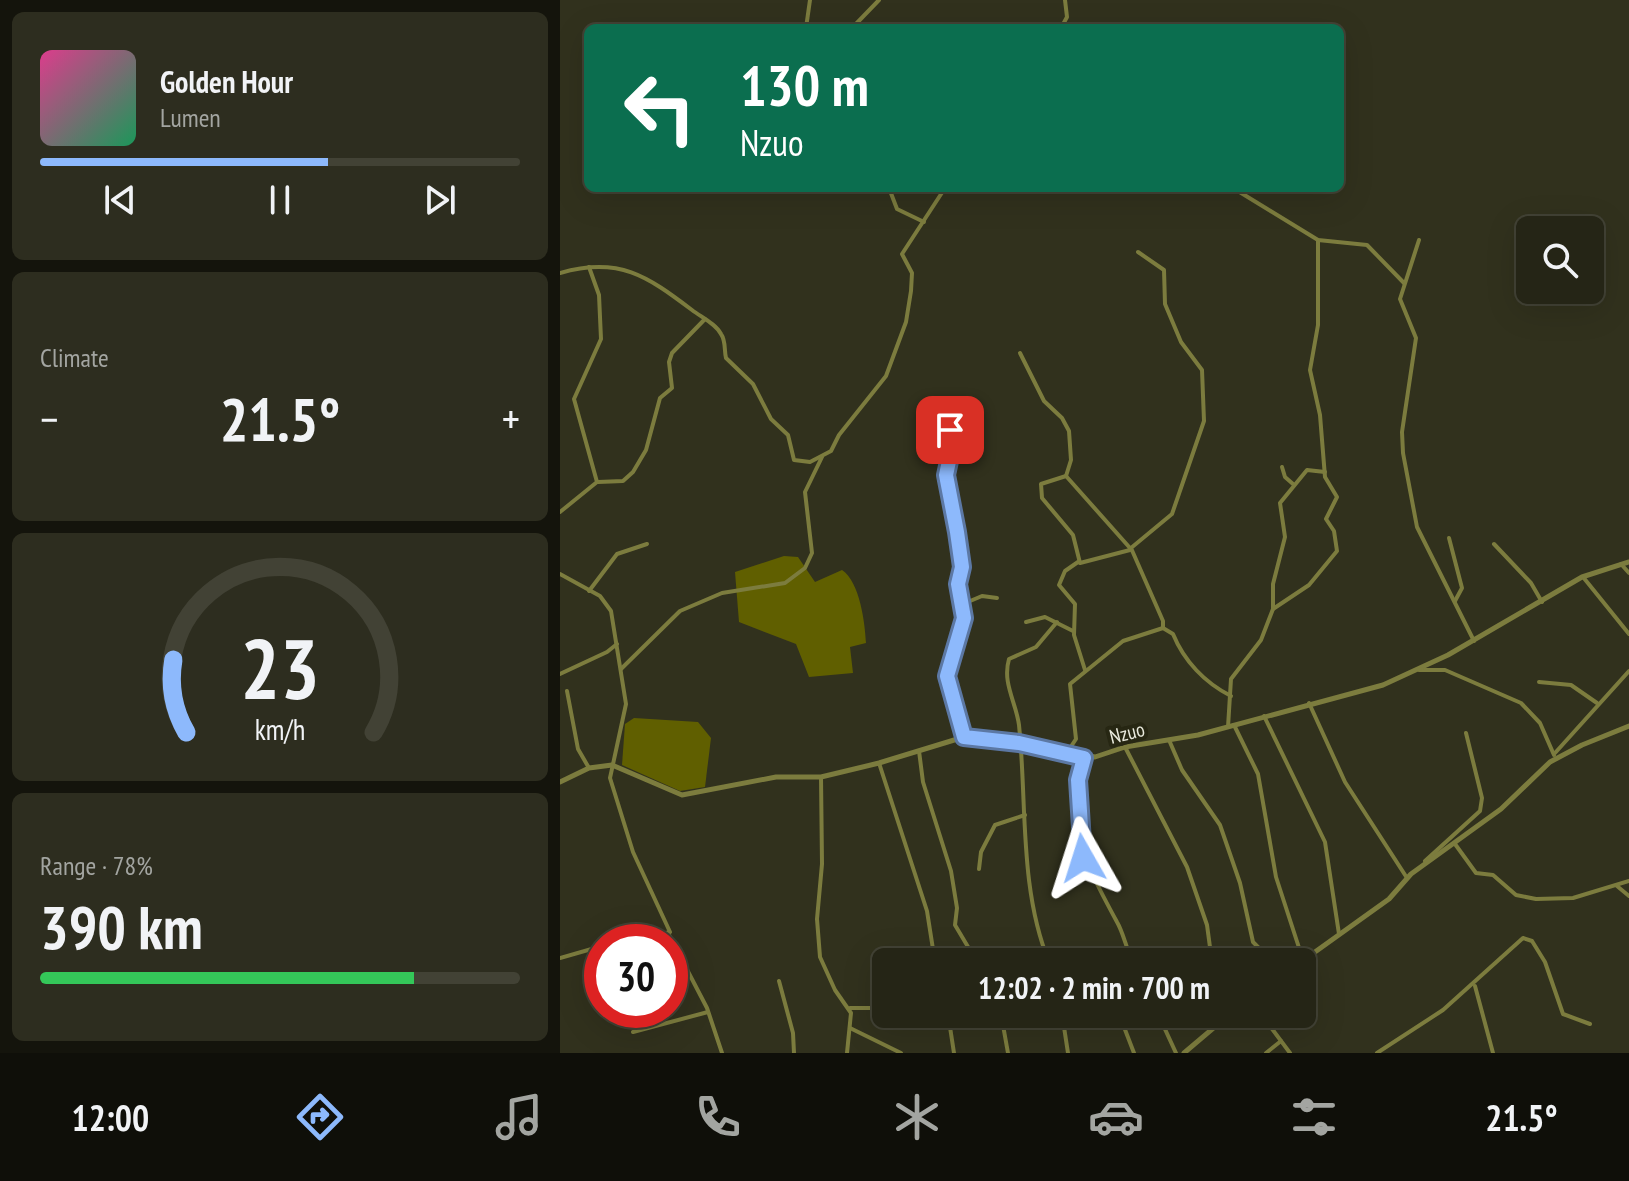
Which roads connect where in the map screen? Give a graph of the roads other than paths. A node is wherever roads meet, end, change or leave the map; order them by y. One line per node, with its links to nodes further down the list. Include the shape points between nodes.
1 (810, 0): 4 (street)
2 (879, 0): 5 (street)
3 (1065, 0): 6 (street)
4 (807, 24)
5 (856, 24)
6 (1063, 24)
7 (891, 192): 10 (street, via 897,209)
8 (943, 192): 10 (street)
9 (1240, 192): 11 (street)
10 (924, 222): 20 (street, via 902,254 912,273 898,350 870,400)
11 (1318, 240): 16 (street, via 1367,245); 22 (street, via 1318,325 1310,370)
12 (1419, 240): 16 (street)
13 (1138, 252): 30 (street, via 1164,270 1165,304 1181,342 1202,370 1204,421 1172,514)
14 (589, 267): 15 (street); 17 (street, via 645,275); 24 (street, via 599,295 601,339 574,399)
15 (560, 273)
16 (1404, 283): 39 (street, via 1402,308 1416,347 1403,453 1417,527)
17 (705, 319): 20 (street, via 721,334 726,358 753,384 771,419 791,439 794,460); 24 (street, via 672,353 672,388 660,398 646,450 633,472 623,481)
18 (1020, 353): 23 (street, via 1044,401 1069,431)
19 (972, 406): 41 (street, via 955,415 946,475)
20 (822, 457): 50 (street, via 805,492 812,553 805,568 785,583 722,593 680,611)
21 (1282, 467): 25 (street)
22 (1325, 472): 25 (street, via 1307,470); 42 (street, via 1337,497 1326,519 1337,551 1296,597)
23 (1066, 476): 30 (street); 31 (street, via 1042,482 1040,492 1071,531)
24 (597, 482): 26 (street)
25 (1293, 484): 42 (street, via 1278,508 1285,537 1271,596)
26 (560, 512)
27 (1449, 538): 39 (street, via 1462,588)
28 (647, 544): 37 (street, via 617,554)
29 (1494, 544): 40 (street)
30 (1130, 549): 31 (street); 45 (street)
31 (1079, 562): 46 (street, via 1065,571 1059,585 1075,604)
32 (1629, 562): 33 (street, Nzuo)
33 (1621, 564): 34 (street); 36 (street, Nzuo)
34 (1629, 573)
35 (560, 574): 37 (street)
36 (1582, 577): 40 (street, Nzuo); 47 (street)
37 (589, 591): 49 (street, via 607,602)
38 (997, 598): 41 (street, via 982,596)
39 (1455, 601): 48 (street)
40 (1542, 602): 48 (street, Nzuo)
41 (963, 604): 64 (street, via 962,629 947,676)
42 (1273, 609): 57 (street, via 1261,640 1231,679)
43 (1026, 622): 44 (street, via 1045,617)
44 (1057, 622): 46 (street); 66 (street, via 1036,647 1008,663)
45 (1163, 628): 51 (street, via 1123,641); 57 (street, via 1173,634 1202,677)
46 (1073, 631): 51 (street)
47 (1629, 634)
48 (1474, 641): 52 (street, Nzuo)
49 (617, 644): 50 (street); 54 (street)
50 (621, 669): 74 (street, via 626,704)
51 (1085, 670): 69 (street, via 1068,689 1076,739)
52 (1419, 670): 58 (street, Nzuo, via 1383,685); 70 (street, via 1445,670 1521,703 1540,723)
53 (1629, 671): 59 (street)
54 (560, 674)
55 (1539, 682): 59 (street, via 1571,685)
56 (567, 691): 75 (street, via 579,753)
57 (1231, 696): 61 (street)
58 (1309, 703): 60 (street, Nzuo); 82 (street, via 1345,782)
59 (1597, 703): 70 (street)
60 (1264, 716): 61 (street, Nzuo); 87 (street, via 1325,842)
61 (1231, 726): 65 (street, Nzuo); 94 (street, via 1258,774 1276,877)
62 (1629, 726): 72 (street)
63 (1466, 733): 80 (street, via 1481,792 1480,811)
64 (964, 737): 66 (street); 68 (street)
65 (1169, 740): 67 (street, Nzuo); 93 (street, via 1179,765 1220,825)
66 (1019, 743): 69 (street); 78 (street)
67 (1125, 747): 71 (street, Nzuo); 92 (street, via 1187,867)
68 (919, 751): 73 (street); 89 (street, via 923,782 951,871 955,925)
69 (1067, 753): 71 (street)
70 (1554, 755): 72 (street)
71 (1084, 758): 91 (street, via 1078,780 1083,858)
72 (1550, 762): 79 (street)
73 (879, 763): 76 (street); 88 (street, via 927,911)
74 (612, 765): 75 (street); 76 (street, via 682,795 776,777); 86 (street, via 610,778 622,822)
75 (589, 768): 77 (street)
76 (821, 777): 101 (street, via 820,957)
77 (560, 782)
78 (1025, 815): 81 (street, via 995,825); 90 (street, via 1035,917)
79 (1455, 844): 80 (street); 84 (street, via 1476,873 1493,875 1516,895 1559,899)
80 (1422, 867): 82 (street)
81 (979, 869)
82 (1407, 878): 87 (street, via 1389,899)
83 (1629, 881): 84 (street)
84 (1617, 886): 85 (street)
85 (1629, 896)
86 (664, 924)
87 (1339, 934): 96 (street)
88 (933, 948)
89 (969, 948)
90 (1045, 948)
91 (1128, 948)
92 (1210, 948)
93 (1259, 948)
94 (1298, 948)
95 (584, 951): 97 (street)
96 (1316, 951)
97 (560, 958)
98 (688, 972): 103 (street)
99 (779, 981): 118 (street)
100 (1475, 985): 105 (street, via 1518,941 1528,938 1545,962 1558,1007 1567,1017); 129 (street); 130 (street)
101 (850, 1008): 102 (street); 107 (street)
102 (872, 1008)
103 (708, 1012): 104 (street); 117 (street)
104 (688, 1017)
105 (1590, 1024)
106 (646, 1028): 115 (street)
107 (850, 1028): 119 (street); 120 (street)
108 (950, 1028): 121 (street)
109 (1004, 1028): 122 (street)
110 (1064, 1028): 123 (street)
111 (1124, 1028): 124 (street)
112 (1164, 1028): 125 (street)
113 (1213, 1028): 126 (street)
114 (1271, 1028): 116 (street)
115 (633, 1032)
116 (1281, 1041): 127 (street); 128 (street)
117 (722, 1053)
118 (794, 1053)
119 (847, 1053)
120 (901, 1053)
121 (954, 1053)
122 (1008, 1053)
123 (1068, 1053)
124 (1134, 1053)
125 (1176, 1053)
126 (1184, 1053)
127 (1266, 1053)
128 (1290, 1053)
129 (1377, 1053)
130 (1493, 1053)

